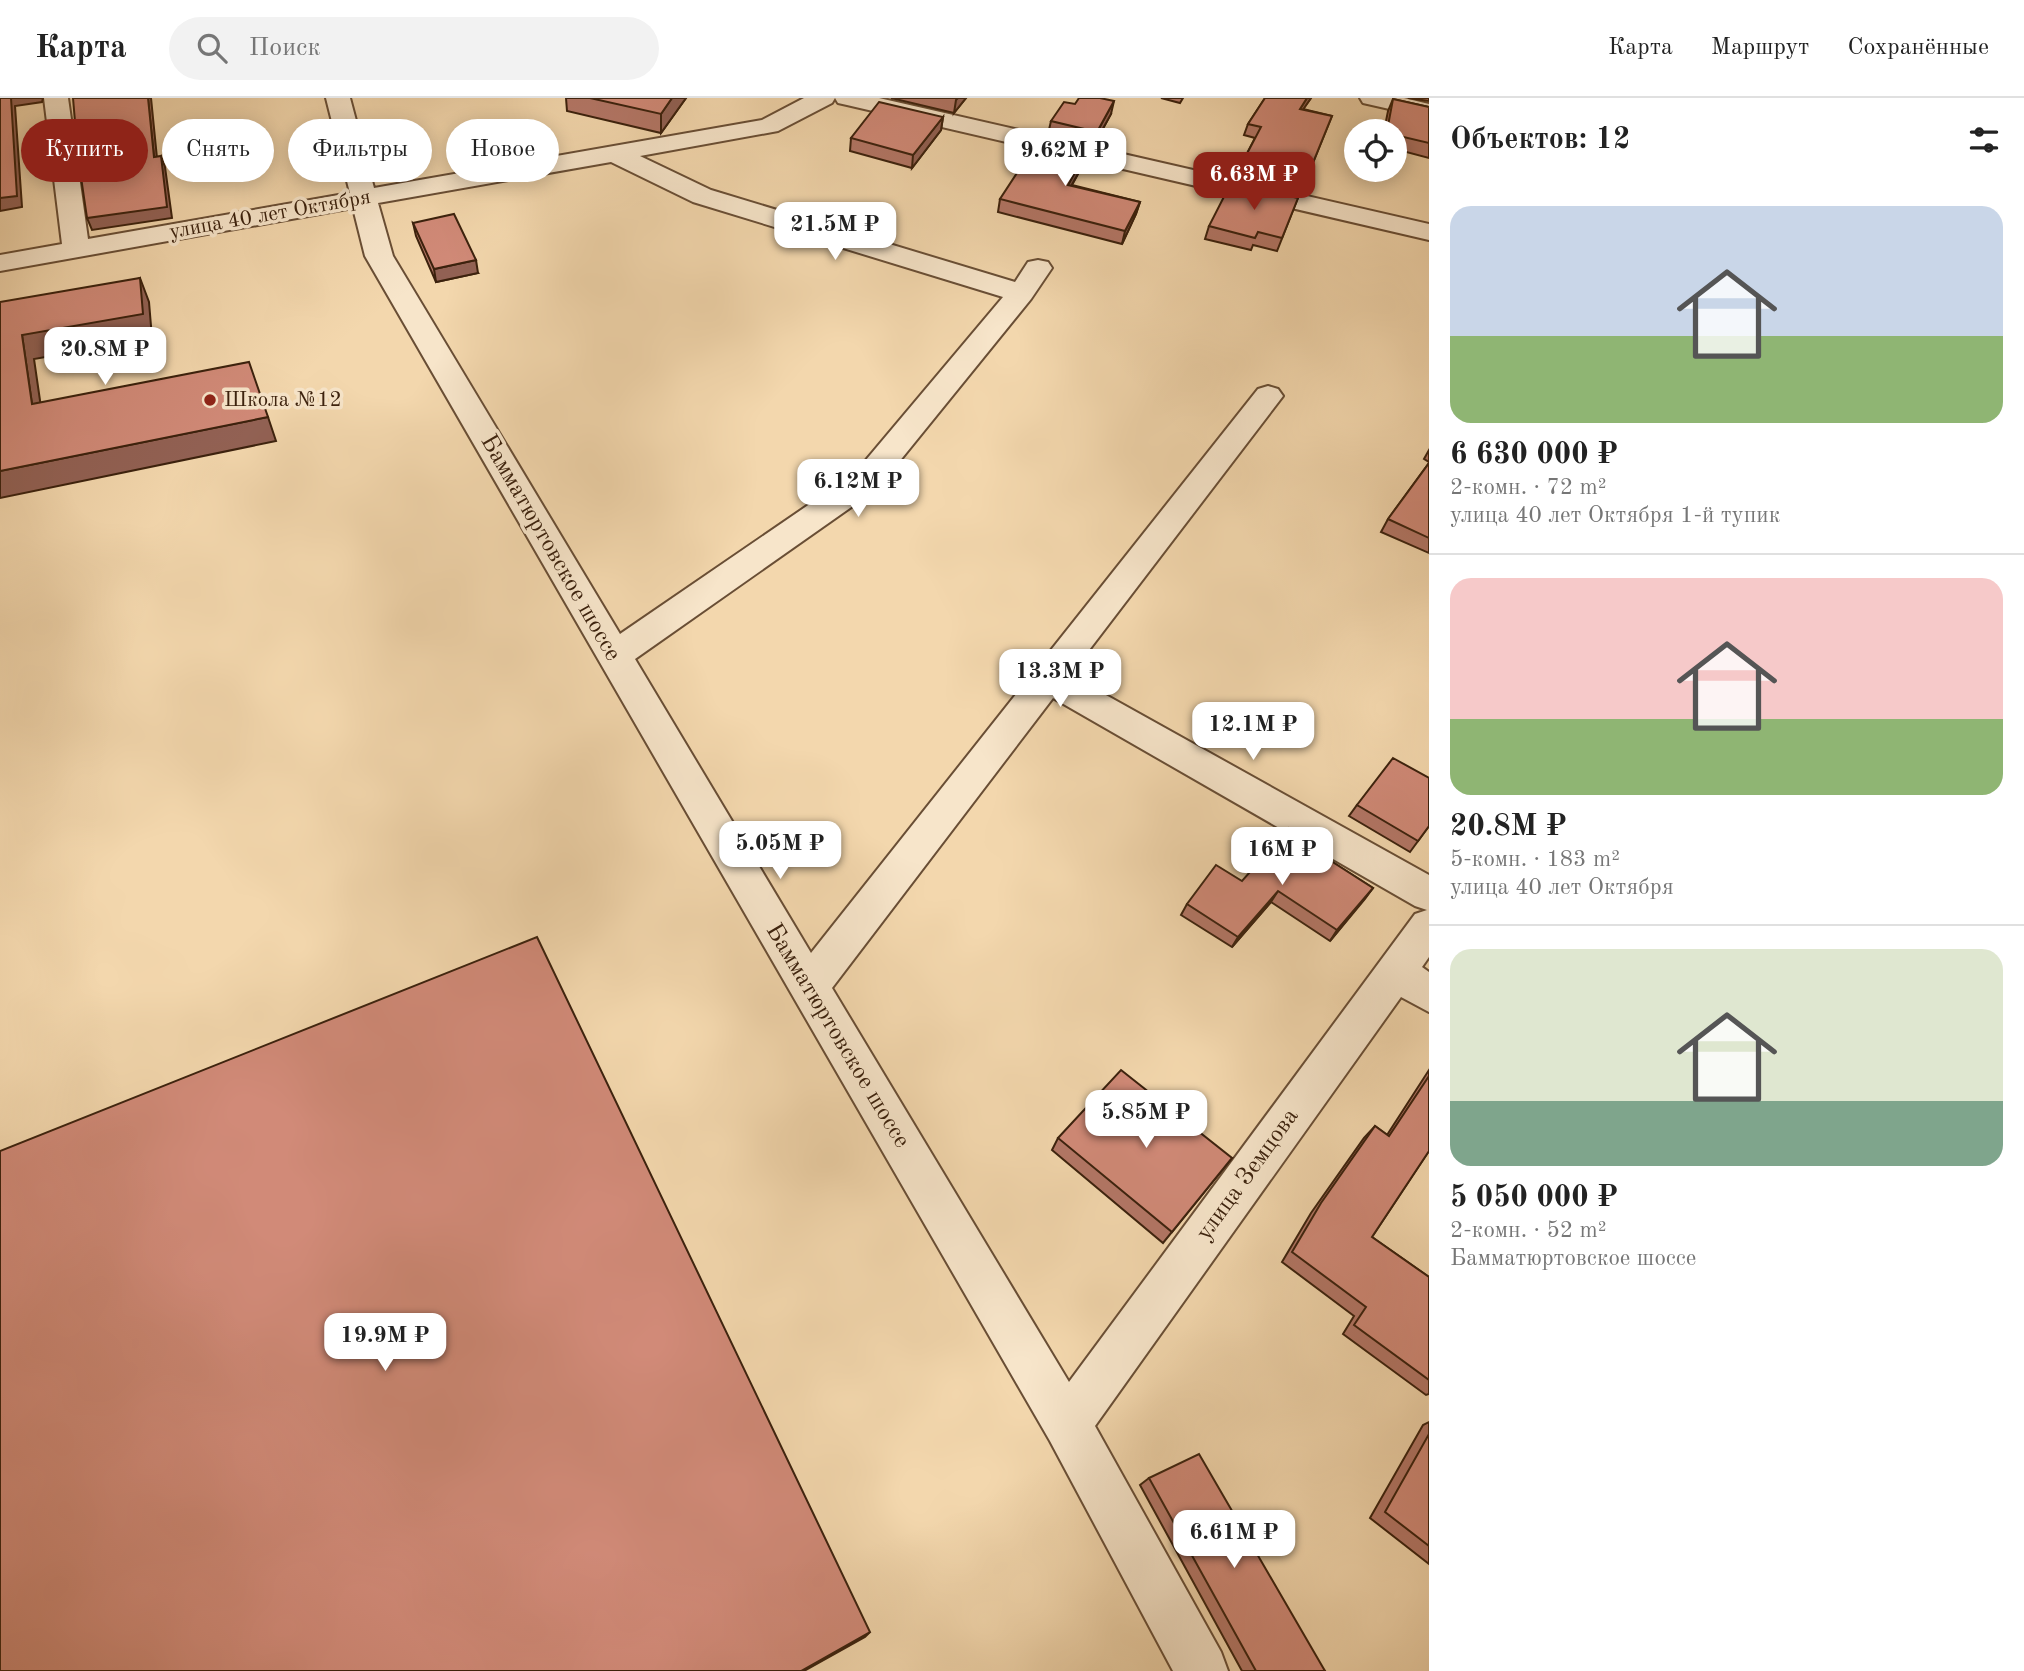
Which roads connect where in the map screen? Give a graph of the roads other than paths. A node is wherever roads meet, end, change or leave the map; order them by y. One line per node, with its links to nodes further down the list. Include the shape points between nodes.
1 (56, 98): 10 (street)
2 (338, 98): 8 (street, Бамматюртовское шоссе)
3 (823, 98): 7 (street, улица 40 лет Октября, via 769,126)
4 (847, 98): 9 (street)
5 (1372, 98): 6 (street)
6 (1429, 111)
7 (615, 154): 8 (street, улица 40 лет Октября); 13 (street, via 702,196 1029,281 866,481)
8 (364, 198): 10 (street, улица 40 лет Октября); 13 (street, Бамматюртовское шоссе, via 379,256)
9 (1429, 232)
10 (76, 250): 11 (street, улица 40 лет Октября)
11 (0, 263)
12 (1268, 396): 14 (street)
13 (614, 656): 18 (street, Бамматюртовское шоссе)
14 (1048, 679): 15 (street); 18 (street)
15 (1429, 894)
16 (1429, 926): 17 (street, улица Земцова)
17 (1412, 983): 19 (street, улица Земцова)
18 (808, 988): 19 (street, Бамматюртовское шоссе)
19 (1067, 1424): 20 (street, Бамматюртовское шоссе)
20 (1202, 1671)

